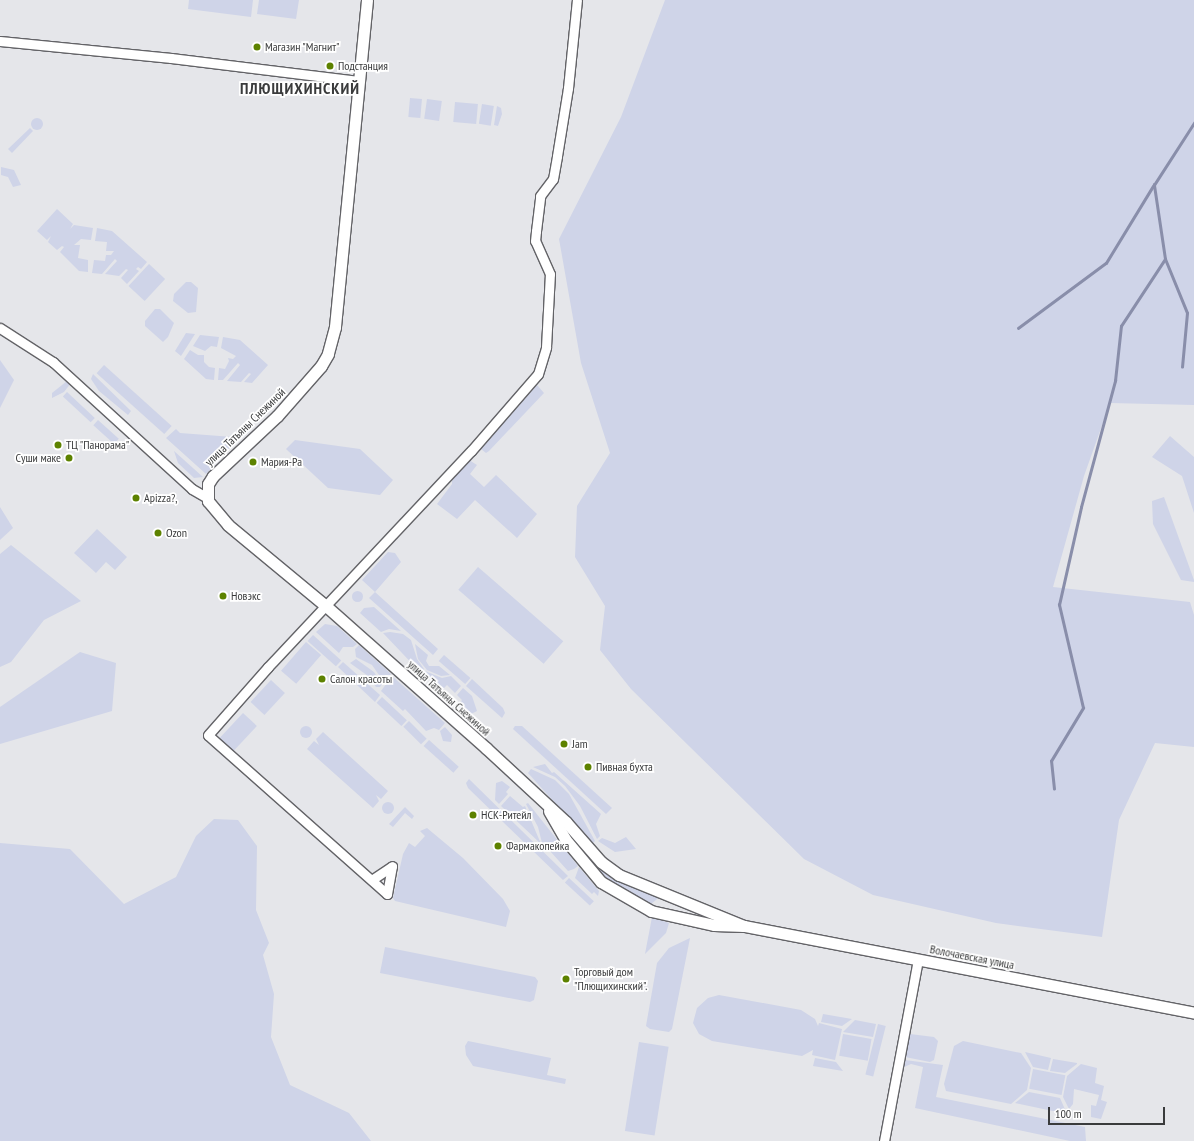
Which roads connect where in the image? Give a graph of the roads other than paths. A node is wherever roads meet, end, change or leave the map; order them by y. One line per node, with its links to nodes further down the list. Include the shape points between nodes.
1 (367, 0): 4 (street, улица Татьяны Снежиной)
2 (577, 0): 7 (street, via 558,156 553,179 540,196 536,231 535,241 550,274 546,347 538,374 471,451)
3 (0, 41): 4 (street, via 171,58)
4 (359, 81): 6 (street, улица Татьяны Снежиной, via 335,327 328,354 321,366 277,416 213,476)
5 (0, 328): 6 (street, via 53,362 192,488)
6 (206, 497): 7 (street, улица Татьяны Снежиной, via 215,513)
7 (326, 606): 8 (street, улица Татьяны Снежиной, via 486,748); 9 (street, via 208,735)
8 (546, 805): 10 (street, улица Татьяны Снежиной, via 574,830 601,862 619,875); 11 (street, улица Татьяны Снежиной, via 565,839 602,882)
9 (373, 879)
10 (670, 895): 12 (street, Волочаевская улица)
11 (651, 911): 12 (street, Волочаевская улица, via 714,925)
12 (744, 926): 13 (street, Волочаевская улица)
13 (918, 959): 14 (street, Волочаевская улица); 15 (street)
14 (1194, 1013)
15 (884, 1141)

